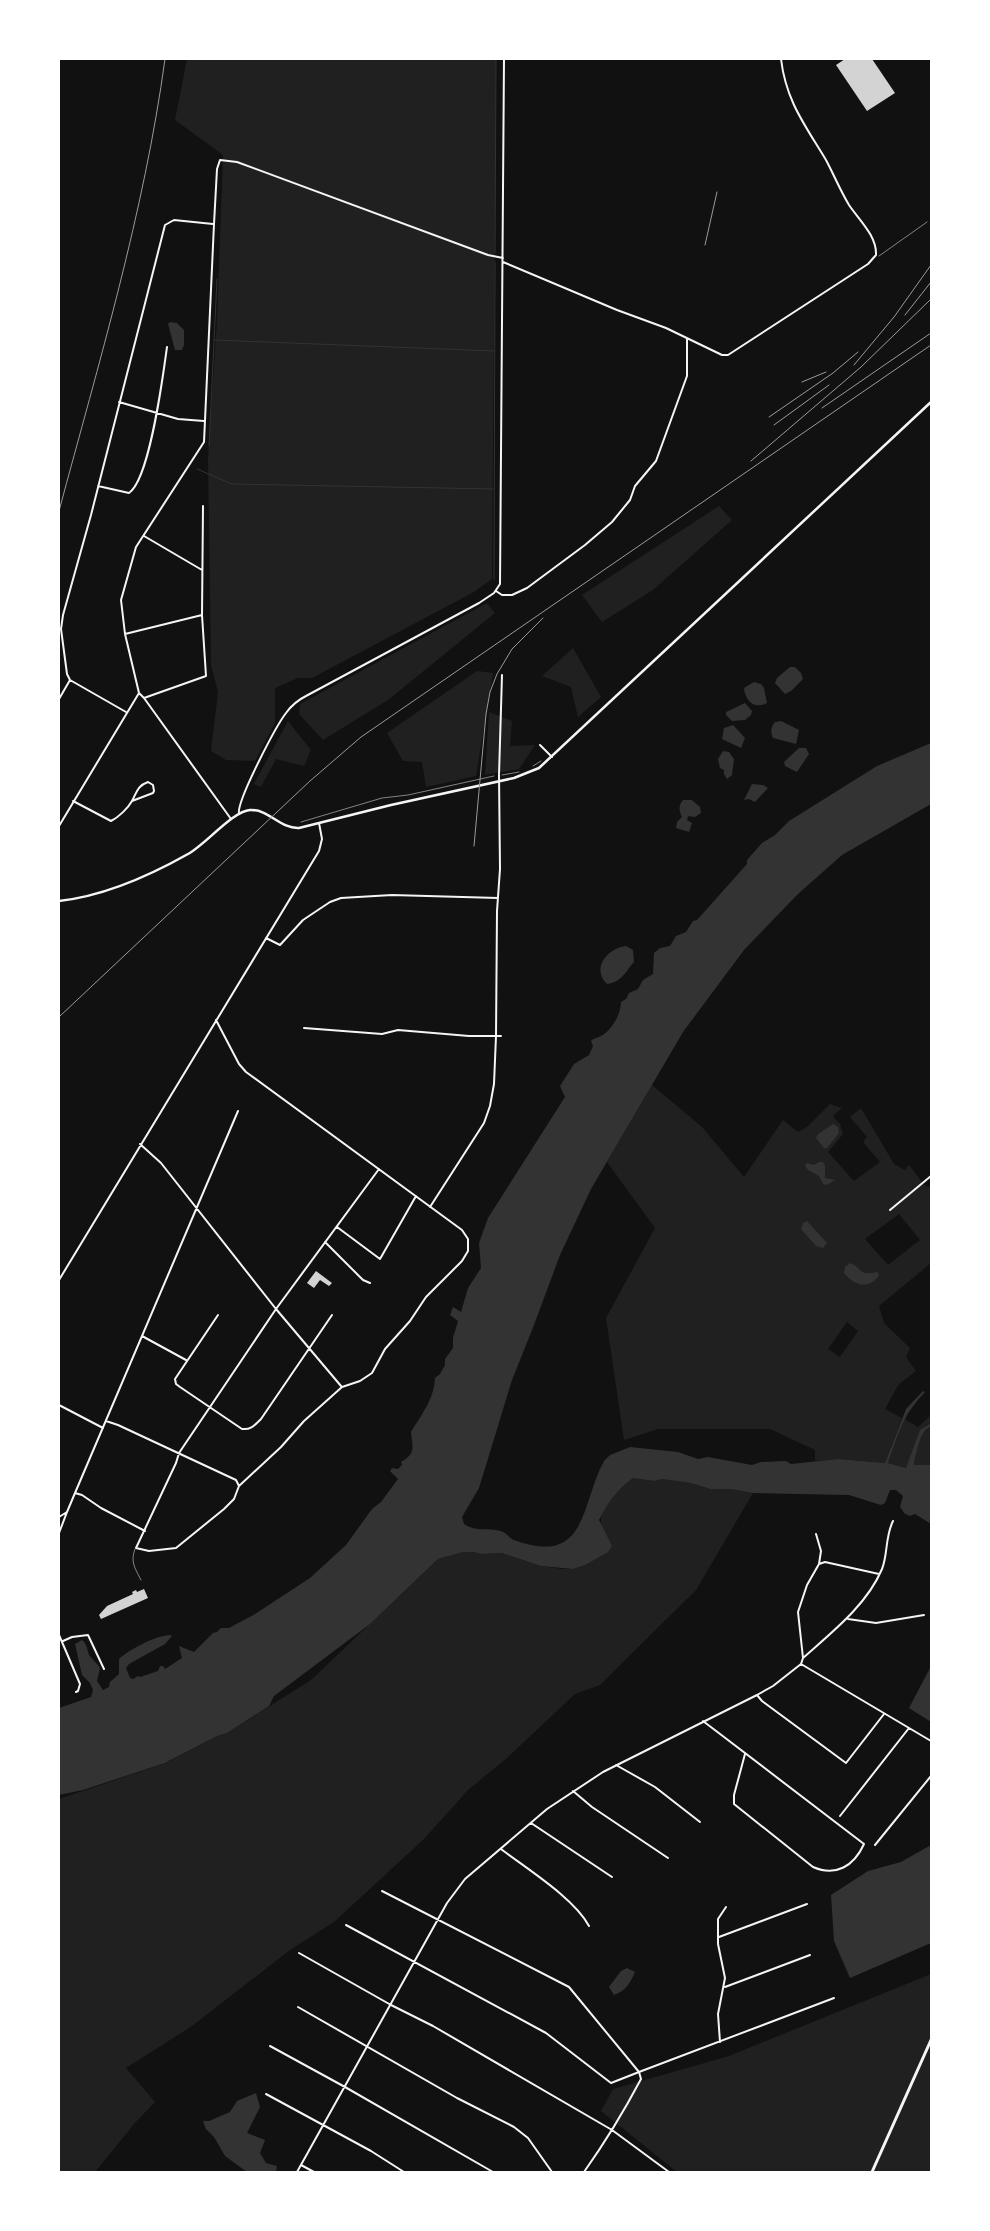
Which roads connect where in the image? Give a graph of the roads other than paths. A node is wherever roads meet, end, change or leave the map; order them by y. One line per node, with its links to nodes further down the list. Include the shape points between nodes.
1 (504, 59): 4 (street)
2 (781, 59): 6 (street, via 788,91 801,121 875,243 876,255 874,260 728,355)
3 (214, 224): 4 (street, via 220,160 237,162); 8 (street, via 174,220 165,225); 11 (street)
4 (503, 258): 5 (street)
5 (503, 262): 6 (street); 16 (street, via 500,584)
6 (687, 338): 16 (street, via 687,376 656,461 635,486 630,500 612,522 527,588 512,596)
7 (167, 347): 10 (street)
8 (119, 402): 10 (street); 12 (street)
9 (931, 402): 26 (main road)
10 (158, 413): 11 (street, via 178,419); 12 (street, via 141,473 132,491 125,494)
11 (205, 421): 14 (street, via 204,442)
12 (98, 486): 20 (street, via 63,614 61,629)
13 (203, 506): 15 (street)
14 (144, 535): 15 (street); 18 (street, via 134,551 121,600)
15 (202, 570): 17 (street)
16 (496, 591): 30 (street, via 294,704 285,714 260,761 239,804)
17 (202, 615): 18 (street); 22 (street, via 207,674 204,678)
18 (125, 634): 21 (street)
19 (502, 675): 27 (street)
20 (70, 680): 23 (street); 24 (street)
21 (139, 693): 22 (street); 24 (street)
22 (144, 698): 31 (street)
23 (59, 699)
24 (126, 712): 28 (street)
25 (540, 745): 26 (street)
26 (550, 756): 27 (main road, via 530,773)
27 (499, 781): 32 (main road); 34 (street)
28 (73, 801): 29 (street, via 111,821); 33 (street)
29 (132, 801): 29 (street, via 139,786 148,782 153,785 152,793)
30 (239, 814): 31 (main road); 32 (main road, via 256,811 293,828)
31 (231, 819): 35 (main road, via 198,848 174,861 102,892)
32 (319, 823): 36 (street, via 322,839 319,851)
33 (59, 826)
34 (498, 898): 36 (street, via 392,895 341,898 304,920 280,945); 39 (street)
35 (59, 901)
36 (266, 938): 37 (street)
37 (216, 1020): 42 (street); 43 (street, via 246,1072)
38 (304, 1028): 39 (street, via 382,1034 398,1030)
39 (496, 1036): 40 (street); 46 (street, via 494,1084 488,1114)
40 (501, 1036)
41 (238, 1111): 47 (street)
42 (140, 1144): 47 (street, via 161,1163); 51 (street)
43 (380, 1169): 45 (street); 49 (street)
44 (931, 1176): 48 (street)
45 (416, 1196): 46 (street); 49 (street, via 380,1260)
46 (430, 1207): 59 (street, via 466,1234 468,1251 426,1297 385,1349 372,1372 360,1382)
47 (197, 1209): 53 (street); 56 (street)
48 (890, 1210)
49 (337, 1226): 50 (street)
50 (325, 1242): 52 (street); 53 (street)
51 (59, 1280)
52 (370, 1283)
53 (276, 1309): 57 (street); 61 (street)
54 (218, 1315): 58 (street)
55 (332, 1315): 57 (street)
56 (142, 1336): 58 (street); 62 (street)
57 (309, 1348): 59 (street); 61 (street, via 261,1419 250,1429 242,1429)
58 (187, 1360): 61 (street, via 175,1378 176,1384)
59 (342, 1387): 65 (street)
60 (59, 1405): 63 (street)
61 (209, 1407): 64 (street)
62 (106, 1421): 63 (street); 64 (street)
63 (102, 1428): 66 (street)
64 (178, 1453): 65 (street, via 236,1480); 70 (street)
65 (239, 1486): 73 (street, via 234,1499 224,1509 176,1548 148,1551)
66 (75, 1493): 67 (street); 70 (street)
67 (67, 1512): 68 (street); 71 (street)
68 (59, 1517)
69 (892, 1521): 75 (street)
70 (145, 1530): 73 (street)
71 (59, 1533)
72 (816, 1534): 74 (street, via 821,1551)
73 (136, 1548): 76 (lane, via 133,1565)
74 (819, 1564): 75 (street, via 826,1562); 81 (street, via 807,1585 798,1612)
75 (879, 1574): 78 (street)
76 (141, 1580)
77 (924, 1616): 78 (street, via 876,1623 852,1618)
78 (846, 1620): 81 (street)
79 (59, 1635): 80 (street)
80 (63, 1641): 83 (street, via 88,1635); 84 (street, via 80,1684)
81 (803, 1658): 82 (street)
82 (801, 1664): 85 (street); 86 (street)
83 (104, 1669)
84 (76, 1692)
85 (757, 1695): 86 (street, via 846,1763); 87 (street)
86 (884, 1714): 88 (street)
87 (703, 1721): 90 (street); 91 (street)
88 (909, 1728): 89 (street); 94 (street)
89 (931, 1741)
90 (745, 1754): 90 (street, via 734,1804 805,1861 823,1871 835,1870 854,1860 864,1844)
91 (616, 1764): 93 (street); 95 (street, via 655,1787)
92 (931, 1776): 97 (street)
93 (573, 1791): 96 (street); 99 (street)
94 (840, 1816)
95 (700, 1822)
96 (531, 1823): 98 (street); 100 (street)
97 (875, 1845)
98 (501, 1848): 104 (street, via 456,1888); 106 (street, via 569,1901)
99 (668, 1858)
100 (612, 1877)
101 (382, 1890): 104 (street)
102 (807, 1904): 107 (street)
103 (726, 1907): 107 (street, via 718,1919)
104 (438, 1920): 110 (street); 119 (street, via 569,1987)
105 (346, 1925): 110 (street)
106 (589, 1926)
107 (719, 1937): 111 (street)
108 (299, 1953): 113 (street)
109 (810, 1956): 111 (street)
110 (414, 1963): 113 (street); 119 (street, via 546,2033 610,2083)
111 (724, 1987): 116 (street, via 718,2014)
112 (834, 1998): 116 (street)
113 (391, 2005): 118 (street); 123 (street)
114 (298, 2006): 118 (street)
115 (931, 2040): 132 (highway)
116 (720, 2042): 119 (street)
117 (270, 2046): 120 (street)
118 (368, 2047): 120 (street); 129 (street, via 514,2127 528,2138)
119 (639, 2072): 123 (street, via 641,2079)
120 (345, 2087): 122 (street); 128 (street)
121 (266, 2094): 122 (street)
122 (323, 2125): 124 (street); 127 (street)
123 (612, 2130): 130 (street); 131 (street)
124 (301, 2165): 125 (street); 126 (street)
125 (297, 2172)
126 (314, 2172)
127 (404, 2172)
128 (493, 2172)
129 (552, 2172)
130 (584, 2172)
131 (669, 2172)
132 (872, 2172)

